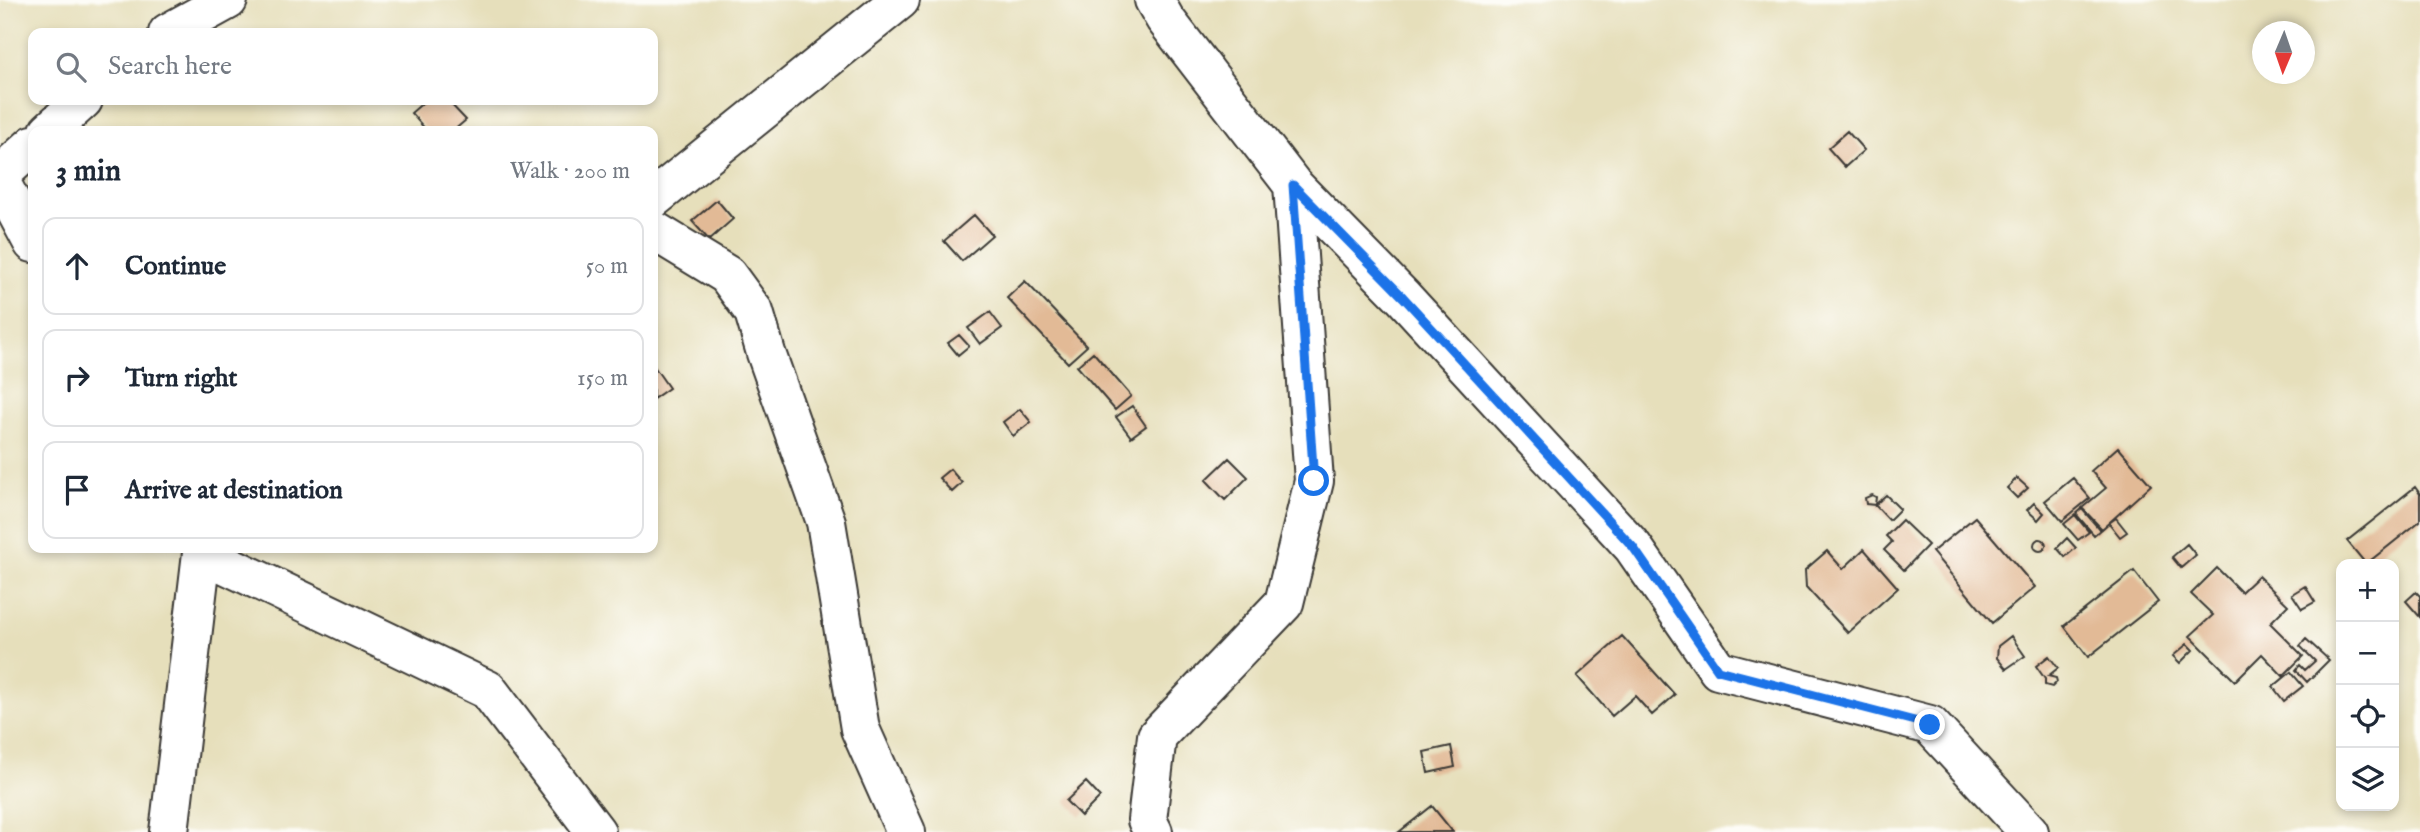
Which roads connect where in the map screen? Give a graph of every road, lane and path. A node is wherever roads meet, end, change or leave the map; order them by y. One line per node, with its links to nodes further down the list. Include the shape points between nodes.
1 (228, 0): 4 (street)
2 (900, 0): 11 (street)
3 (1154, 0): 10 (street)
4 (178, 28)
5 (78, 105): 6 (street)
6 (54, 126)
7 (28, 150): 8 (street)
8 (0, 175)
9 (0, 181): 13 (street)
10 (1293, 185): 19 (street, via 1314,481 1284,603 1157,736 1147,820); 20 (street, via 1403,297 1633,547 1718,670 1930,725)
11 (658, 194)
12 (658, 233): 18 (street, via 727,275 754,312 826,522 860,729)
13 (28, 234)
14 (203, 553): 16 (street)
15 (209, 553): 17 (street, via 488,690)
16 (169, 832)
17 (596, 832)
18 (906, 832)
19 (1153, 832)
20 (2029, 832)

